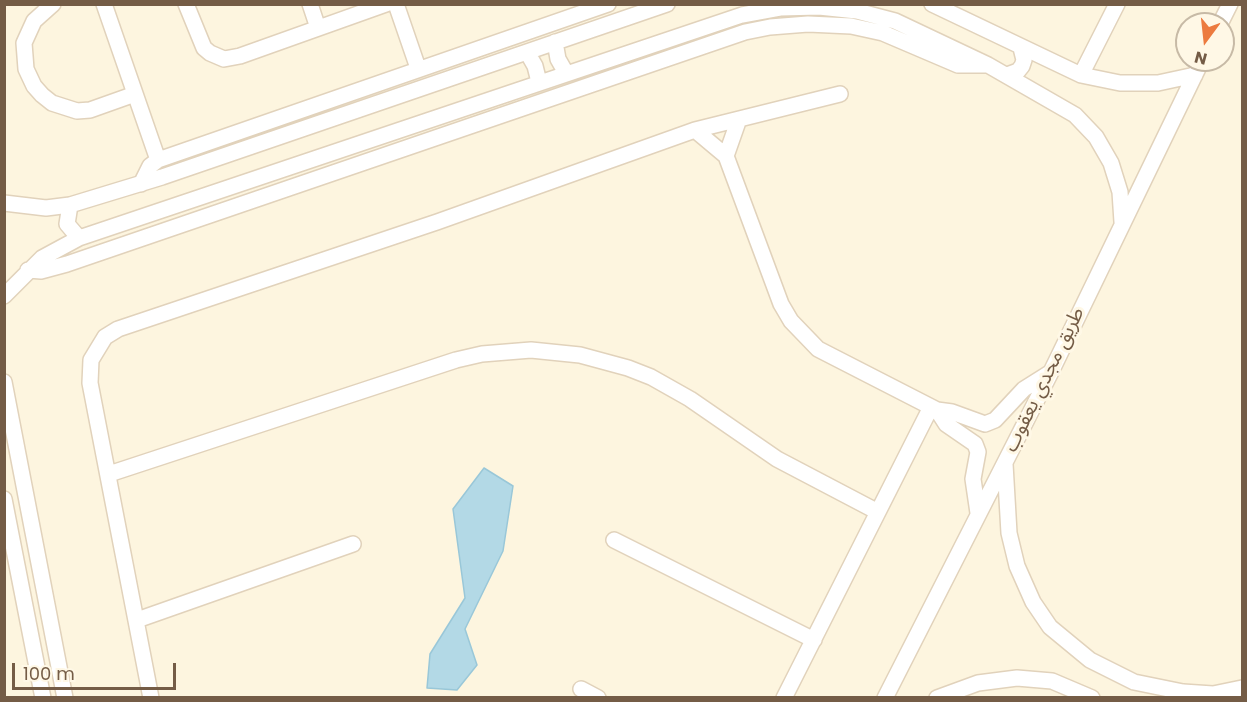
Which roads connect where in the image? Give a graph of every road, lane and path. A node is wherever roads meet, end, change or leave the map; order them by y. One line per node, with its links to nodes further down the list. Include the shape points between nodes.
1 (53, 4): 26 (street, via 34,21 24,43 26,69 42,96 77,111)
2 (105, 4): 26 (street)
3 (186, 4): 12 (street, via 204,48 224,59)
4 (310, 4): 12 (street)
5 (386, 4): 12 (street)
6 (396, 4): 18 (street)
7 (608, 4): 16 (street)
8 (667, 4): 11 (street)
9 (932, 4): 14 (street)
10 (1117, 4): 23 (street)
11 (632, 10): 13 (street)
12 (318, 28)
13 (555, 42): 15 (street); 21 (street)
14 (1021, 48): 22 (street, via 1022,66); 23 (street)
15 (527, 52): 19 (street); 25 (street)
16 (466, 53): 18 (street); 19 (street)
17 (988, 65): 21 (street, via 895,21 819,7 780,8 742,15); 22 (street); 37 (street, via 958,65 883,33 851,26 770,27 68,264)
18 (418, 68): 31 (street)
19 (473, 71): 32 (street)
20 (1196, 72): 24 (street, طريق مجدي يعقوب)
21 (566, 74): 25 (street)
22 (1007, 75): 35 (street, via 1076,115 1096,137 1111,163 1120,192)
23 (1081, 75): 24 (street, via 1130,83)
24 (1195, 75): 35 (street, طريق مجدي يعقوب)
25 (539, 82): 36 (street)
26 (135, 94): 31 (street)
27 (840, 94): 28 (street)
28 (739, 119): 29 (street); 30 (street)
29 (695, 130): 30 (street); 45 (street, via 111,333 96,347 89,371)
30 (726, 156): 41 (street, via 790,321 818,349)
31 (158, 160): 32 (street, via 150,166)
32 (141, 184): 34 (street)
33 (4, 203): 34 (street, via 46,208)
34 (70, 205): 36 (street, via 67,224)
35 (1122, 222): 39 (street, طريق مجدي يعقوب)
36 (79, 238): 37 (street)
37 (28, 270): 38 (street)
38 (4, 296)
39 (1051, 372): 42 (street, via 1024,389 995,420); 44 (street, طريق مجدي يعقوب)
40 (4, 382): 57 (street)
41 (934, 408): 42 (street); 43 (street, via 946,424); 47 (street)
42 (984, 424): 43 (street)
43 (975, 444): 48 (street, via 978,452 974,496)
44 (1005, 461): 48 (street, طريق مجدي يعقوب); 54 (street, via 1010,533 1017,566 1033,602 1050,627 1090,660 1134,682 1193,693)
45 (110, 474): 47 (street, via 456,360 531,350 580,355 651,377 777,459); 51 (street)
46 (4, 499): 53 (street)
47 (878, 512): 52 (street)
48 (978, 513): 61 (street, طريق مجدي يعقوب)
49 (614, 540): 52 (street)
50 (353, 543): 51 (street)
51 (138, 620): 58 (street)
52 (813, 639): 60 (street)
53 (35, 651): 56 (street); 57 (street)
54 (1242, 688)
55 (581, 690): 59 (street)
56 (43, 698)
57 (64, 698)
58 (151, 698)
59 (598, 698)
60 (784, 698)
61 (885, 698)
62 (937, 698): 63 (street, via 978,683 1017,678 1052,681)
63 (1092, 698)

